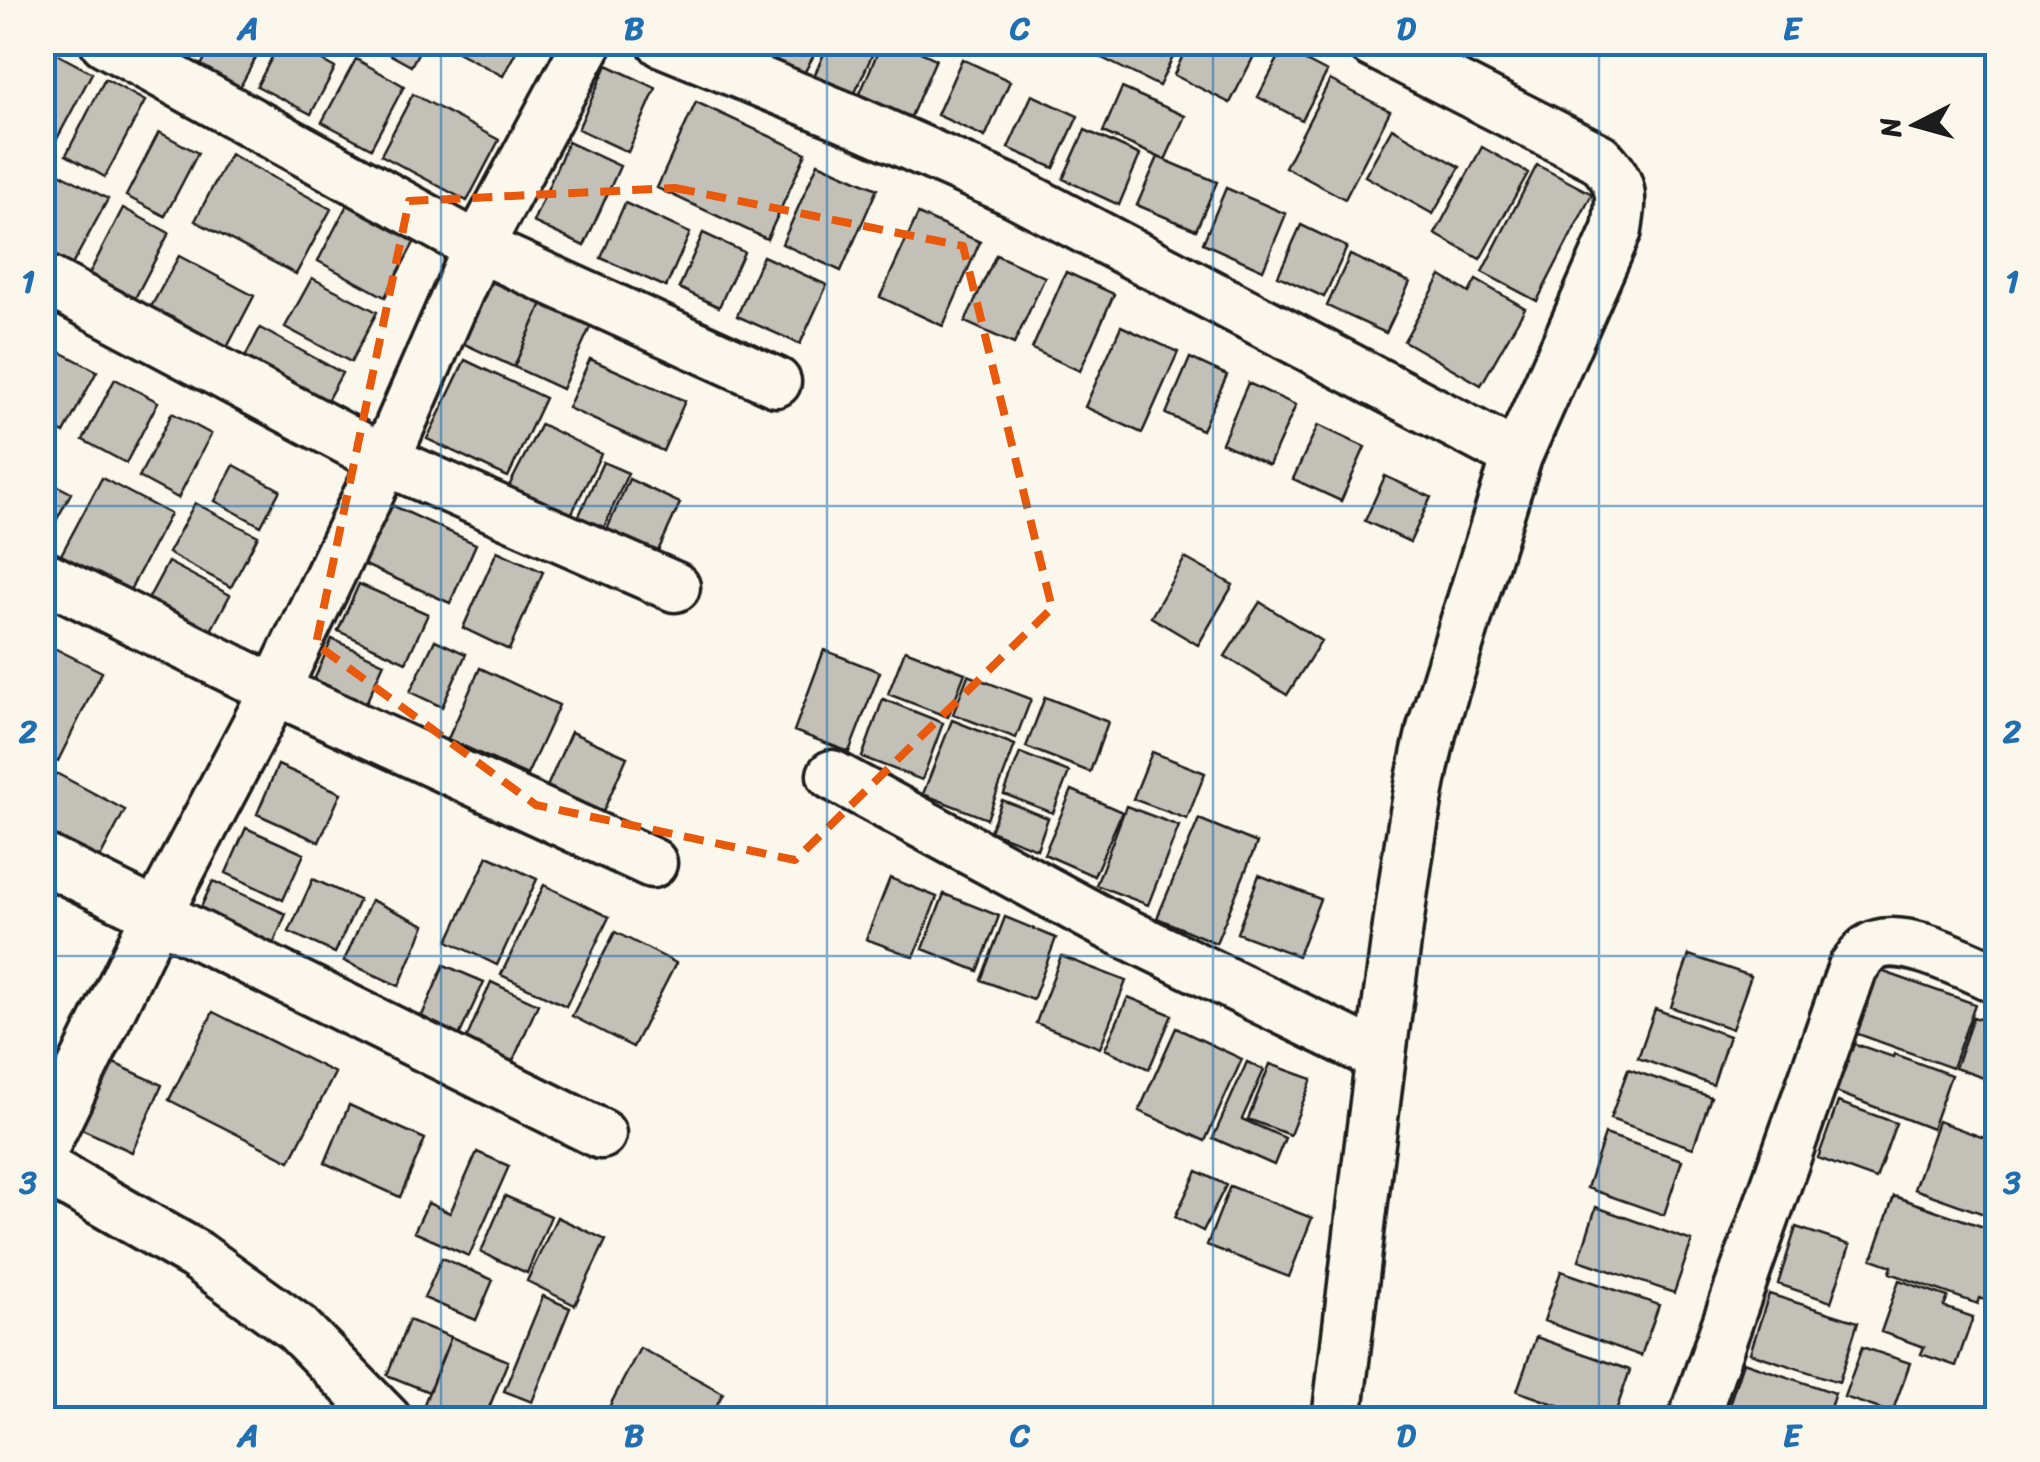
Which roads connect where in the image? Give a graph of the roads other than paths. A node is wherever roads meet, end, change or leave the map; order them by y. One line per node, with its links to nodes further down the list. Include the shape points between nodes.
1 (105, 42): 5 (street)
2 (588, 42): 5 (street)
3 (662, 42): 8 (street, via 1013,190)
4 (1371, 42): 8 (street, via 1599,158 1619,184 1617,230)
5 (478, 247): 7 (street); 9 (street)
6 (42, 278): 9 (street)
7 (776, 382)
8 (1516, 456): 18 (street, via 1421,774)
9 (385, 460): 11 (street); 12 (street)
10 (42, 576): 12 (street)
11 (675, 587)
12 (275, 690): 15 (street); 16 (street)
13 (832, 774): 18 (street, via 1105,923)
14 (42, 858): 16 (street)
15 (652, 863)
16 (157, 914): 19 (street); 20 (street)
17 (1998, 978): 24 (street, via 1889,942 1867,949 1853,967)
18 (1380, 1057): 23 (street)
19 (602, 1134)
20 (42, 1151)
21 (42, 1166): 22 (street, via 196,1255 282,1317)
22 (386, 1420)
23 (1337, 1420)
24 (1693, 1420)

